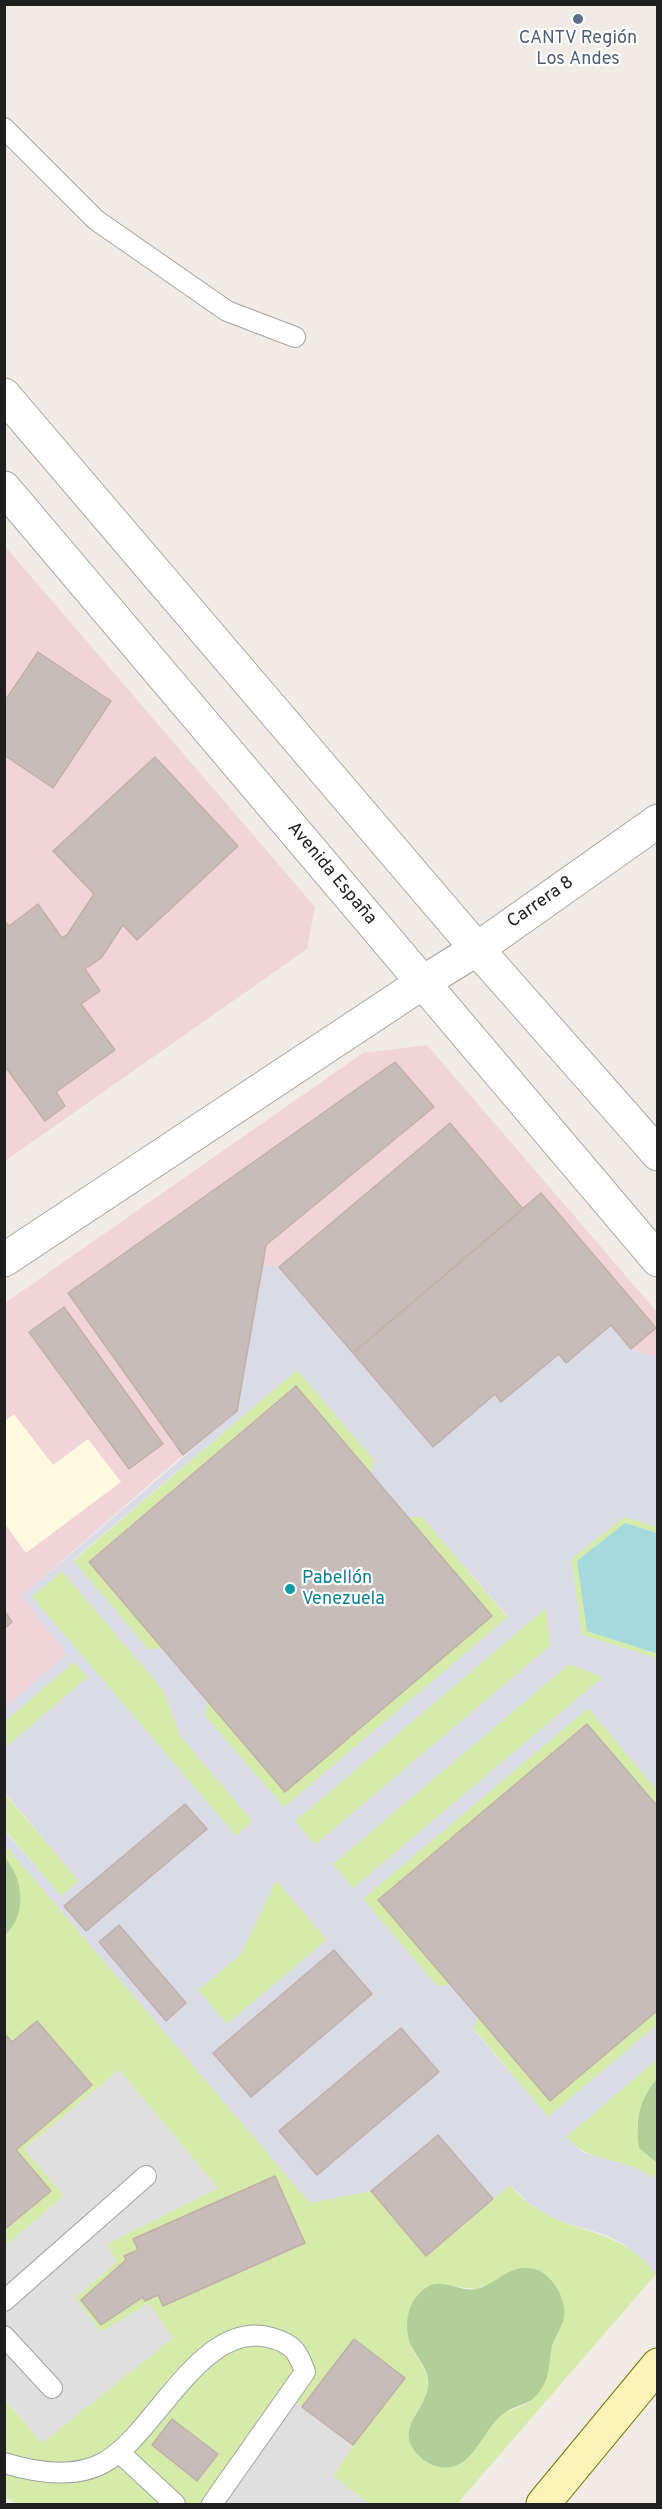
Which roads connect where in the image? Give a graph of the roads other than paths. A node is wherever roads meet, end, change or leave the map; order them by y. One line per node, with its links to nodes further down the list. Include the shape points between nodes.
1 (4, 128): 2 (lane, via 96,220 228,311)
2 (295, 337)
3 (4, 395): 6 (street)
4 (4, 488): 7 (street, Avenida España)
5 (657, 820): 6 (street, Carrera 8)
6 (477, 949): 7 (street, Carrera 8); 8 (street)
7 (422, 983): 9 (street, Carrera 8); 10 (street, Avenida España)
8 (657, 1154)
9 (4, 1260)
10 (657, 1260)
11 (146, 2176): 12 (lane)
12 (4, 2301)
13 (4, 2336): 15 (lane)
14 (657, 2366): 20 (street)
15 (52, 2388)
16 (119, 2452): 17 (lane, via 102,2464 80,2470 38,2471); 18 (lane); 19 (lane, via 187,2376 219,2348 258,2334 279,2340 297,2351 304,2372)
17 (4, 2463)
18 (175, 2505)
19 (212, 2505)
20 (543, 2505)

